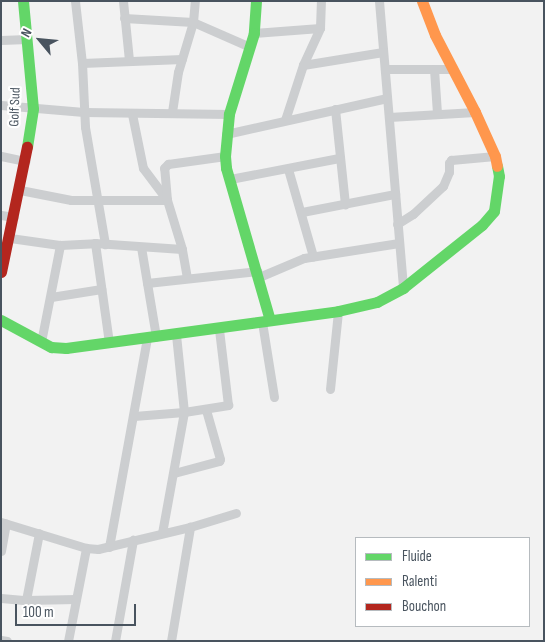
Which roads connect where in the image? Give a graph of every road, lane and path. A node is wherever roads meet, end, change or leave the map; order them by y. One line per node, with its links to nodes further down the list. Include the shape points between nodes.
1 (23, 1): 13 (street, Golf Sud)
2 (75, 1): 19 (street)
3 (122, 1): 9 (street)
4 (195, 1): 10 (street)
5 (256, 1): 12 (street)
6 (321, 1): 11 (street)
7 (379, 1): 16 (street)
8 (422, 1): 22 (street)
9 (124, 18): 10 (street); 18 (street)
10 (193, 22): 15 (street); 17 (street)
11 (320, 28): 12 (street); 20 (street)
12 (254, 33): 15 (street)
13 (28, 39): 14 (street); 26 (street, Golf Sud)
14 (1, 40)
15 (250, 47): 33 (street)
16 (383, 52): 20 (street); 21 (street)
17 (182, 59): 18 (street); 29 (street)
18 (129, 60): 19 (street)
19 (82, 63): 28 (street)
20 (303, 65): 35 (street)
21 (385, 69): 23 (street); 24 (street)
22 (452, 69): 23 (street); 30 (street)
23 (434, 70): 31 (street)
24 (387, 98): 27 (street); 34 (street)
25 (1, 105): 26 (street)
26 (33, 109): 28 (street); 41 (street, Golf Sud)
27 (335, 109): 35 (street); 40 (street)
28 (84, 112): 32 (street); 46 (street)
29 (172, 112): 32 (street); 33 (street)
30 (475, 112): 31 (street); 39 (street)
31 (438, 113): 34 (street)
32 (132, 114): 47 (street, via 142,168)
33 (229, 114): 36 (street)
34 (389, 116): 45 (street)
35 (285, 120): 36 (street)
36 (226, 134): 38 (street)
37 (1, 156): 41 (street)
38 (225, 156): 43 (street); 47 (street, via 165,165)
39 (495, 156): 52 (street, via 451,160 443,186); 65 (street, via 499,176 494,211 455,248)
40 (339, 158): 42 (street); 48 (street)
41 (26, 161): 44 (street, Golf Sud)
42 (288, 169): 43 (street); 49 (street)
43 (230, 179): 62 (street)
44 (20, 190): 46 (street, via 71,200); 51 (street, Golf Sud)
45 (395, 194): 48 (street); 52 (street)
46 (97, 198): 47 (street); 56 (street)
47 (166, 200): 59 (street)
48 (346, 204): 49 (street)
49 (302, 212): 60 (street)
50 (1, 215): 51 (street)
51 (14, 217): 53 (street, Golf Sud)
52 (397, 224): 55 (street)
53 (10, 238): 57 (street); 61 (street, Golf Sud)
54 (95, 243): 56 (street); 57 (street); 66 (street)
55 (399, 243): 60 (street); 65 (street)
56 (105, 244): 58 (street)
57 (60, 245): 67 (street)
58 (141, 248): 59 (street); 64 (street)
59 (182, 249): 63 (street)
60 (313, 256): 62 (street)
61 (1, 272)
62 (258, 274): 63 (street); 70 (street)
63 (187, 278): 64 (street)
64 (147, 283): 73 (street)
65 (403, 288): 68 (street, via 377,302)
66 (101, 289): 67 (street); 75 (street)
67 (51, 297): 74 (street)
68 (338, 311): 70 (street); 76 (street)
69 (1, 320): 74 (street)
70 (266, 321): 71 (street); 77 (street)
71 (219, 329): 72 (street); 78 (street, via 228,405)
72 (176, 334): 73 (street); 79 (street)
73 (152, 337): 75 (street); 80 (street)
74 (41, 342): 75 (street, via 57,348)
75 (109, 342)
76 (330, 389)
77 (274, 397)
78 (206, 410): 79 (street); 81 (street, via 219,461)
79 (184, 412): 80 (street); 81 (street)
80 (134, 416): 88 (street)
81 (174, 473): 86 (street)
82 (236, 513): 84 (street)
83 (4, 522): 85 (street); 90 (street)
84 (190, 527): 86 (street); 98 (street)
85 (39, 533): 89 (street); 93 (street)
86 (162, 534): 87 (street)
87 (133, 540): 88 (street); 97 (street)
88 (109, 546): 89 (street)
89 (86, 548): 92 (street)
90 (1, 552)
91 (1, 598): 93 (street)
92 (76, 599): 93 (street); 96 (street)
93 (26, 600)
94 (1, 640): 95 (street)
95 (7, 641)
96 (68, 641)
97 (115, 641)
98 (171, 641)

